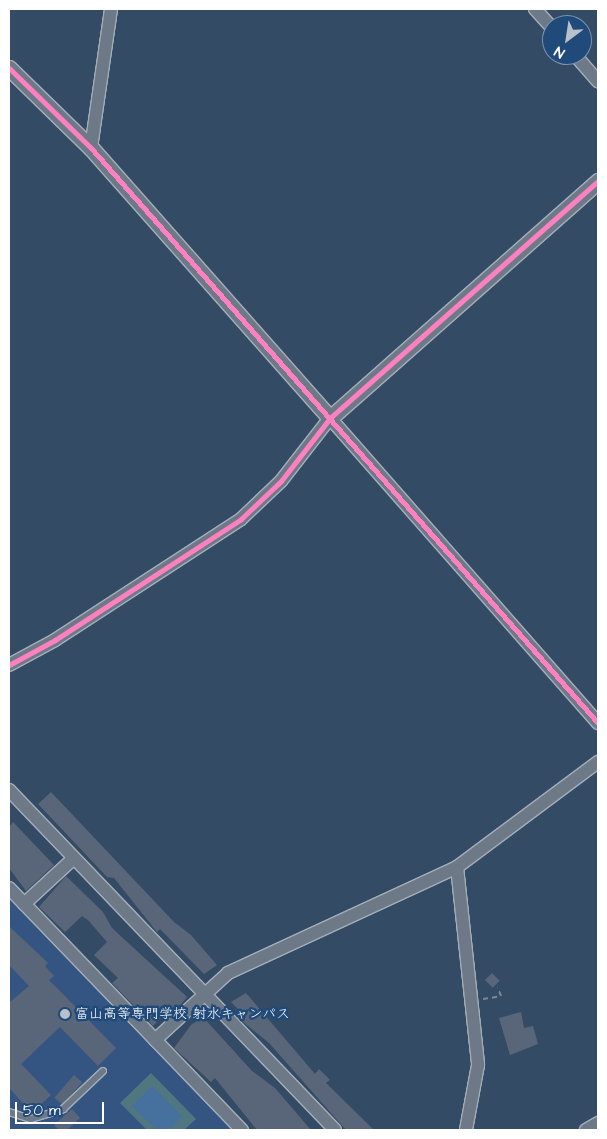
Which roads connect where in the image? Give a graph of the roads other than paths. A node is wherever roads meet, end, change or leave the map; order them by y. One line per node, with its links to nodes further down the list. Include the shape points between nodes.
1 (111, 9): 5 (street)
2 (584, 65): 4 (street)
3 (9, 68): 5 (street)
4 (598, 81)
5 (91, 148): 7 (street)
6 (598, 181): 7 (street)
7 (326, 423): 8 (street, via 281,480 241,519 135,584 55,640); 9 (street)
8 (9, 665)
9 (594, 709): 10 (street)
10 (598, 723)
11 (597, 763): 14 (street)
12 (9, 790): 13 (street)
13 (73, 859): 16 (street); 17 (street)
14 (457, 867): 17 (street, via 228,973); 24 (street, via 478,1066)
15 (9, 888): 16 (street)
16 (24, 904): 18 (street)
17 (205, 995): 18 (street); 23 (street)
18 (155, 1040): 22 (street)
19 (103, 1071): 20 (lane, via 63,1109 31,1119)
20 (9, 1112)
21 (598, 1122): 25 (street)
22 (242, 1130)
23 (335, 1130)
24 (466, 1130)
25 (586, 1130)

